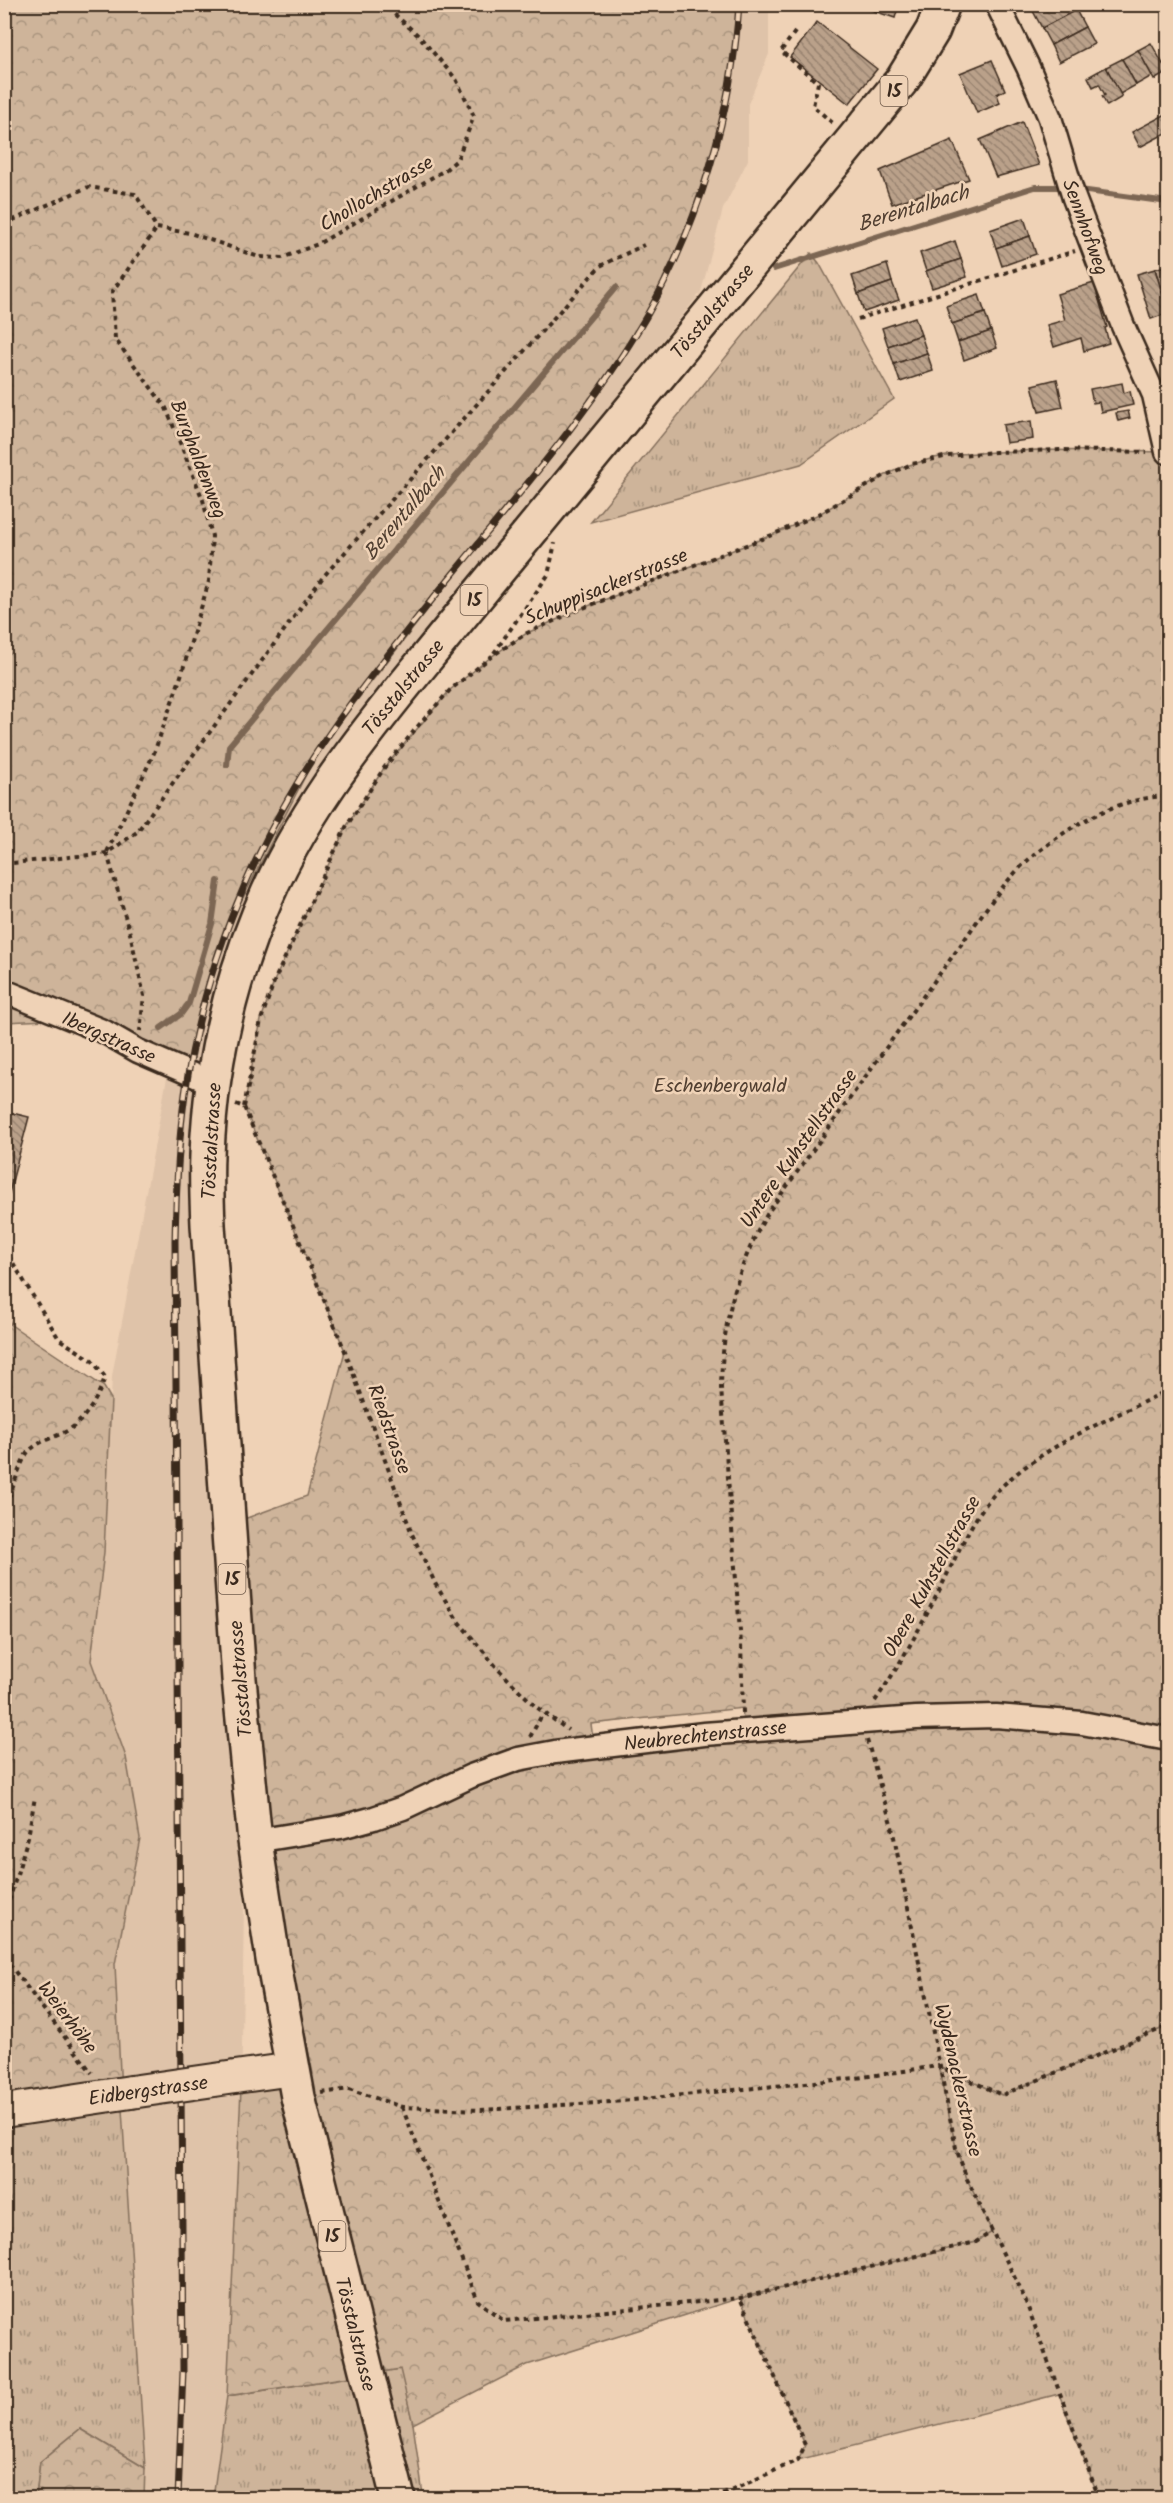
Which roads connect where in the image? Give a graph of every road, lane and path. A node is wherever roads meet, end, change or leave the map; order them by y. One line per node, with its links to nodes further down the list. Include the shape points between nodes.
1 (382, 4): 7 (path, Chollochstrasse, via 419,36 456,79 474,116 457,160 318,244 282,258 259,257 190,233)
2 (943, 4): 19 (main road, Tösstalstrasse / 15, via 933,30 903,79 341,765 292,843 260,911 234,987)
3 (997, 4): 9 (street, Sennhofweg, via 1050,118)
4 (795, 32): 5 (path, via 781,51 818,83 813,106)
5 (843, 132)
6 (4, 224): 7 (path, via 88,187 135,194)
7 (157, 228): 15 (path, Burghaldenweg, via 112,292 115,339 166,408 199,489 212,536 209,581 182,676 154,753)
8 (644, 245): 15 (path, via 600,266 322,577 137,831)
9 (1093, 245): 10 (path); 11 (street, Sennhofweg, via 1125,333 1151,387)
10 (858, 319)
11 (1167, 452): 13 (path, Schuppisackerstrasse, via 1036,450 967,453 923,460 884,476 819,514 772,535 527,633)
12 (556, 540): 13 (path, via 548,575)
13 (492, 656): 20 (path, Schuppisackerstrasse, via 450,690 418,726 384,768 346,827 275,979 261,1020)
14 (1168, 796): 25 (path, Untere Kuhstellstrasse, via 1139,798 1108,808 1044,848 1018,870 769,1211 747,1251 728,1310 721,1379 742,1660)
15 (107, 853): 16 (path); 18 (path, via 144,996)
16 (4, 864)
17 (4, 991): 18 (street, Ibergstrasse, via 105,1032)
18 (138, 1051): 19 (street, Ibergstrasse)
19 (213, 1086): 20 (path, via 225,1098); 29 (main road, Tösstalstrasse / 15, via 207,1155 208,1224 238,1679)
20 (244, 1107): 27 (path, Riedstrasse, via 345,1351 412,1534 436,1585 458,1621 499,1670 543,1713)
21 (4, 1248): 23 (path, via 59,1339 92,1360 105,1377 100,1393 86,1413 67,1431 27,1452)
22 (1168, 1390): 24 (path, Obere Kuhstellstrasse, via 1058,1446 1000,1488 978,1516 901,1661)
23 (4, 1511)
24 (861, 1722): 25 (street, Neubrechtenstrasse); 26 (street, Neubrechtenstrasse, via 958,1716 1025,1718 1082,1723); 33 (path, Wydenackerstrasse, via 892,1827)
25 (742, 1730): 27 (street, Neubrechtenstrasse)
26 (1168, 1739)
27 (594, 1747): 29 (street, Neubrechtenstrasse, via 504,1763 403,1808 366,1820)
28 (35, 1797): 30 (path, via 28,1837)
29 (255, 1841): 34 (main road, Tösstalstrasse / 15)
30 (4, 1918)
31 (4, 1957): 35 (path, Weierhöhe)
32 (1168, 2026): 33 (path, via 1002,2095)
33 (938, 2066): 36 (path, via 612,2102 481,2110); 38 (path, Wydenackerstrasse, via 956,2148)
34 (296, 2083): 35 (street, Eidbergstrasse, bridge, via 235,2077); 36 (path, via 349,2089); 40 (main road, Tösstalstrasse / 15)
35 (120, 2094): 37 (street, Eidbergstrasse)
36 (402, 2108): 39 (path, via 478,2301 504,2321)
37 (4, 2111)
38 (992, 2232): 39 (path, via 976,2242); 42 (path, Wydenackerstrasse, via 1024,2297)
39 (740, 2298): 41 (path, via 805,2445 798,2460)
40 (398, 2499)
41 (715, 2499)
42 (1099, 2499)

